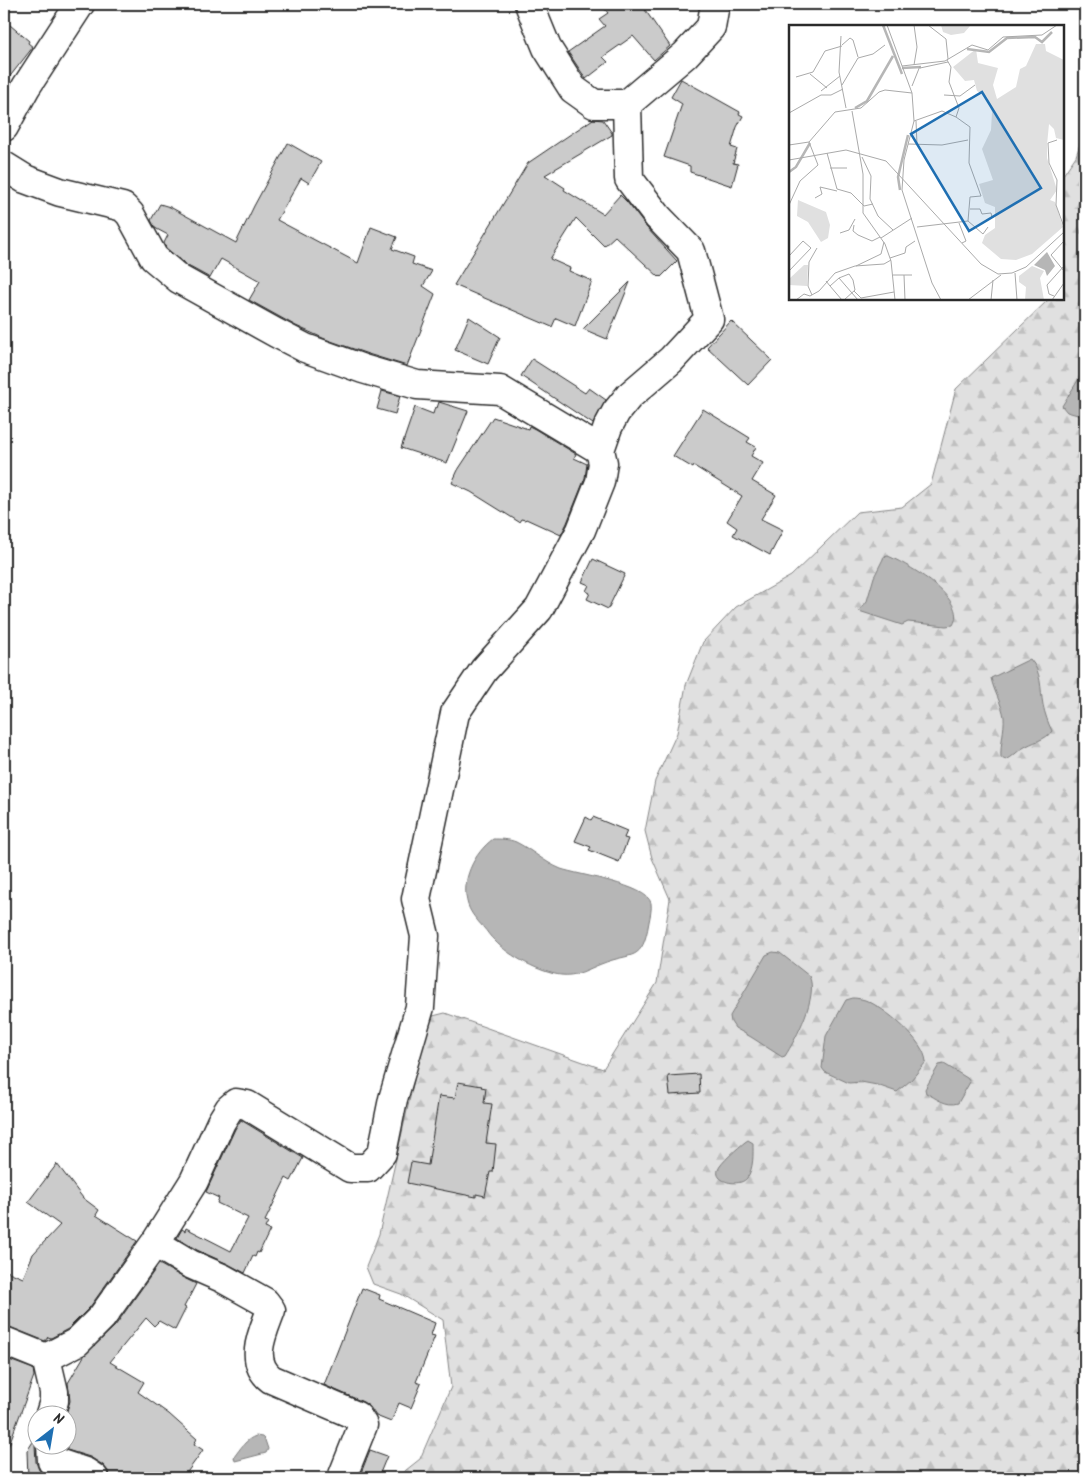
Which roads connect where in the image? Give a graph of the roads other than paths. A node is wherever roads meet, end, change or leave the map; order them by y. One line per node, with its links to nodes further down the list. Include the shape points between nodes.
1 (80, 4): 5 (street)
2 (529, 4): 4 (street, via 547,48 573,89 594,104)
3 (715, 4): 4 (street, via 711,27 686,55)
4 (627, 104): 7 (street, via 629,179 658,217 691,251 709,319 671,360 629,396 616,412)
5 (4, 127)
6 (4, 166): 7 (street, via 25,179 60,192 123,208 130,214 154,258 179,278 305,348 417,385 500,390)
7 (600, 450): 8 (street, via 600,482 581,530 539,610 484,670 455,714 416,899 424,936 420,1007 393,1099 382,1153 368,1168 350,1168 247,1105 236,1103 229,1108 194,1182)
8 (155, 1243): 10 (street, via 102,1317 77,1342); 13 (street, via 265,1302 271,1310 260,1342 259,1361 264,1374 357,1416 363,1425)
9 (4, 1342): 10 (street)
10 (46, 1358): 11 (street, via 54,1392)
11 (53, 1404)
12 (52, 1454): 14 (street, via 52,1461)
13 (343, 1475)
14 (94, 1478)

